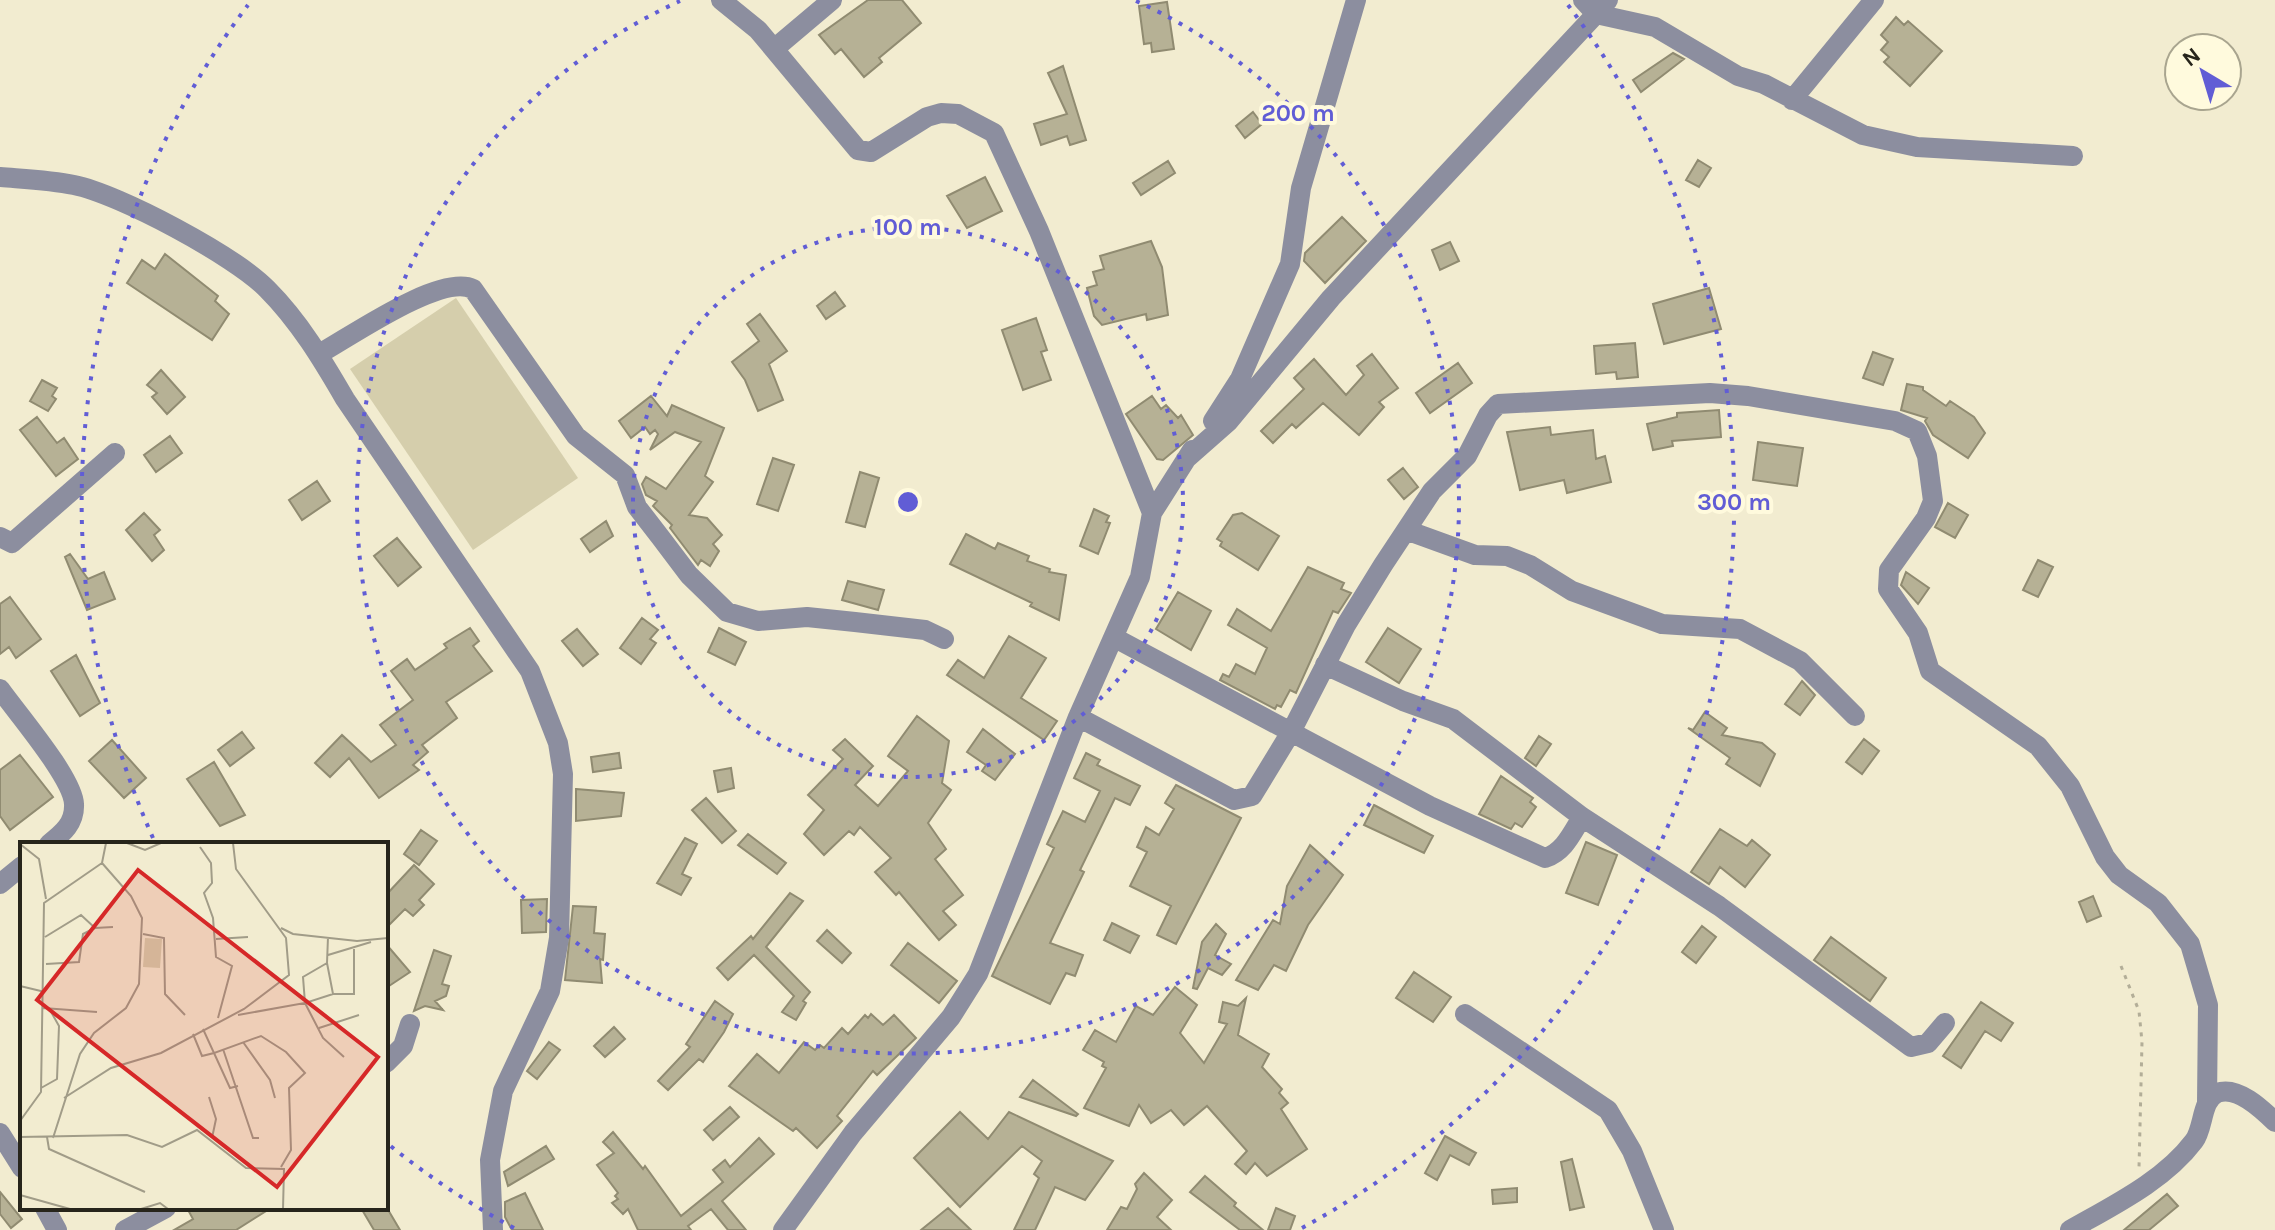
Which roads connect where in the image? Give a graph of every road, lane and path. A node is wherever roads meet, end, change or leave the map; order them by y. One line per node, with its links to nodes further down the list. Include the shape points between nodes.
1 (721, 0): 6 (street)
2 (832, 0): 6 (street)
3 (1356, 0): 12 (street, via 1301,188 1290,264 1240,379)
4 (1874, 0): 7 (street)
5 (1596, 5): 7 (street, via 1655,27 1738,76); 12 (street, via 1331,298 1228,422)
6 (774, 49): 13 (street, via 858,150 871,152 941,113 958,114 994,133)
7 (1792, 100): 8 (street, via 1863,135 1917,147)
8 (2073, 156)
9 (0, 177): 10 (street, via 99,192 240,264 269,290)
10 (319, 354): 17 (street, via 401,307 463,284 473,289 576,436 625,475 637,507 689,575 727,612 758,621 807,617 925,630); 41 (street, via 530,671 558,743 563,774 559,938 550,991 503,1091 490,1160)
11 (115, 453): 15 (street)
12 (1186, 459): 13 (street)
13 (1152, 513): 16 (street, via 1140,577)
14 (1406, 530): 18 (street); 20 (street, via 1475,555 1507,556 1572,591 1662,624 1740,629 1800,661); 32 (street, via 1432,491 1467,456 1488,415 1498,404 1512,401 1710,393 1895,421 1917,431 1927,456 1933,501 1889,570 1888,589 1918,633 1930,671 2038,746 2070,786 2105,857 2119,875 2158,903 2190,944 2208,1005)
15 (4, 546)
16 (1115, 638): 21 (street); 22 (street)
17 (944, 639)
18 (1325, 665): 22 (street); 23 (street, via 1453,719)
19 (0, 689): 24 (street, via 66,781 74,802 67,829)
20 (1855, 716)
21 (1078, 717): 22 (street, via 1234,800 1252,796); 42 (street, via 965,997 853,1133)
22 (1291, 732): 23 (street, via 1545,858 1566,843)
23 (1582, 817): 29 (street, via 1719,906 1911,1047 1928,1043)
24 (51, 842)
25 (20, 868): 26 (street)
26 (0, 884)
27 (2121, 966): 36 (path, via 2139,1011 2142,1042)
28 (1465, 1014): 43 (street, via 1608,1110 1632,1151)
29 (1945, 1023)
30 (410, 1024): 31 (street, via 403,1046)
31 (388, 1061)
32 (2207, 1103): 33 (street, via 2217,1093 2233,1092); 36 (street, via 2195,1140)
33 (2275, 1122)
34 (3, 1145): 35 (street)
35 (20, 1166)
36 (2140, 1187): 44 (street)
37 (46, 1210): 39 (street)
38 (162, 1210): 40 (street)
39 (57, 1230)
40 (125, 1230)
41 (493, 1230)
42 (783, 1230)
43 (1664, 1230)
44 (2070, 1230)

